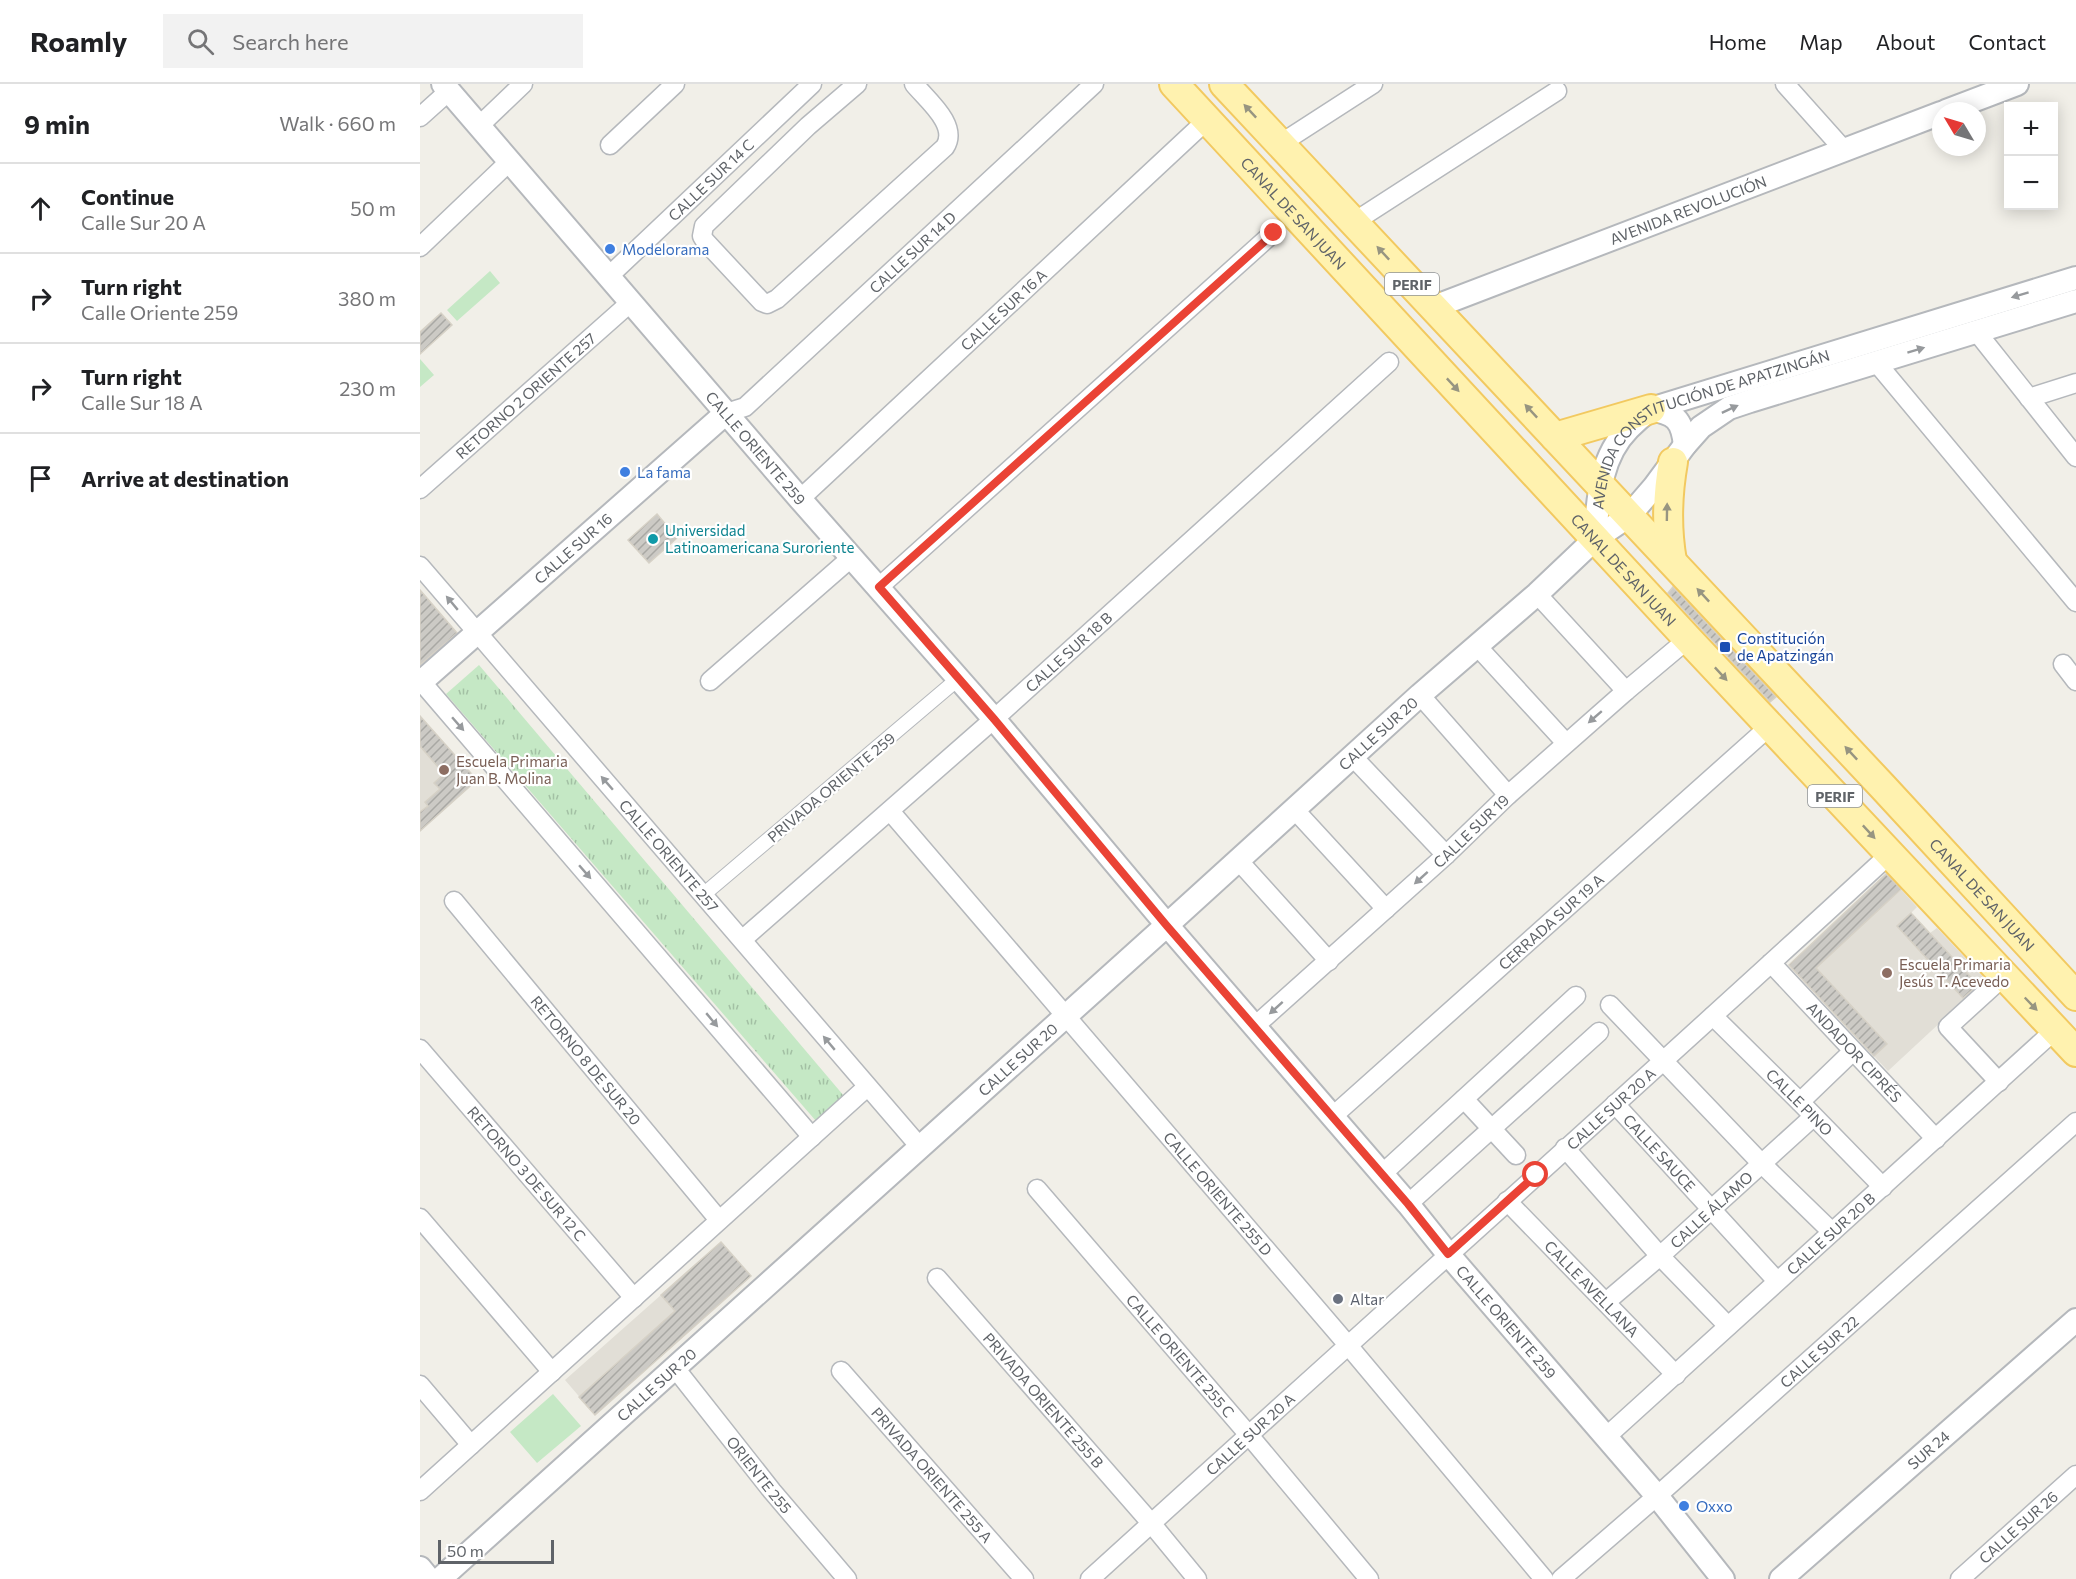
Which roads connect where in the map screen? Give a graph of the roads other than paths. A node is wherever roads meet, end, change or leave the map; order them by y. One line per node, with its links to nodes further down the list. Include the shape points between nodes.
1 (523, 84): 19 (street)
2 (675, 84): 22 (street)
3 (812, 84): 15 (street, CALLE SUR 14 C)
4 (857, 84): 20 (street)
5 (914, 84): 20 (street, via 948,124 949,142 767,304 705,241 702,231)
6 (1094, 84): 39 (street, CALLE SUR 14 D, via 745,407)
7 (1174, 84): 18 (main road, CANAL DE SAN JUAN / PERIF)
8 (1224, 84): 21 (main road, CANAL DE SAN JUAN / PERIF, one-way to 8)
9 (1373, 84): 21 (street)
10 (1785, 84): 23 (street)
11 (2017, 84): 14 (street)
12 (446, 88): 17 (street); 19 (street, CALLE ORIENTE 259)
13 (1557, 91): 25 (street)
14 (1970, 102)
15 (791, 104): 20 (street); 28 (street, CALLE SUR 14 C)
16 (1932, 116): 23 (street, AVENIDA REVOLUCIÓN)
17 (420, 117)
18 (1207, 120): 45 (street, CALLE SUR 16 A); 47 (main road, CANAL DE SAN JUAN / PERIF, one-way to 47)
19 (479, 126): 24 (street, CALLE ORIENTE 259)
20 (808, 126)
21 (1280, 144): 25 (main road, CANAL DE SAN JUAN / PERIF)
22 (610, 145)
23 (1844, 150): 32 (street, AVENIDA REVOLUCIÓN)
24 (510, 161): 27 (street); 28 (street, CALLE ORIENTE 259)
25 (1354, 222): 32 (main road, CANAL DE SAN JUAN / PERIF, one-way to 25)
26 (1274, 233): 51 (street)
27 (420, 247)
28 (609, 276): 31 (street, CALLE ORIENTE 259)
29 (2076, 278): 38 (street, AVENIDA CONSTITUCIÓN DE APATZINGÁN, one-way to 38)
30 (2076, 301): 33 (street, AVENIDA CONSTITUCIÓN DE APATZINGÁN)
31 (631, 302): 39 (street, CALLE ORIENTE 259); 44 (street, RETORNO 2 ORIENTE 257)
32 (1434, 307): 40 (main road, CANAL DE SAN JUAN / PERIF, one-way to 32)
33 (1976, 331): 35 (street, AVENIDA CONSTITUCIÓN DE APATZINGÁN, one-way to 33); 37 (street)
34 (1389, 362): 64 (street, CALLE SUR 18 B)
35 (1876, 362): 41 (street, AVENIDA CONSTITUCIÓN DE APATZINGÁN, one-way to 35, via 1701,427 1729,408); 53 (street)
36 (2076, 383): 37 (street)
37 (2029, 398): 42 (street)
38 (1651, 409): 40 (main road); 41 (street, via 1679,421 1684,432); 43 (street, AVENIDA CONSTITUCIÓN DE APATZINGÁN, via 1616,445)
39 (726, 413): 45 (street, CALLE ORIENTE 259); 54 (street, CALLE SUR 16)
40 (1555, 437): 43 (main road, CANAL DE SAN JUAN / PERIF)
41 (1679, 453): 46 (street, AVENIDA CONSTITUCIÓN DE APATZINGÁN); 49 (main road, one-way to 41, via 1667,502)
42 (2076, 458)
43 (1600, 484): 46 (main road, CANAL DE SAN JUAN / PERIF); 47 (street, AVENIDA CONSTITUCIÓN DE APATZINGÁN)
44 (420, 489)
45 (800, 499): 48 (street, CALLE ORIENTE 259)
46 (1629, 516): 47 (street, AVENIDA CONSTITUCIÓN DE APATZINGÁN); 49 (main road, CANAL DE SAN JUAN / PERIF)
47 (1595, 539): 52 (street, CALLE SUR 20); 55 (main road, CANAL DE SAN JUAN / PERIF)
48 (852, 557): 51 (street, CALLE ORIENTE 259); 59 (street)
49 (1672, 561): 83 (main road, CANAL DE SAN JUAN / PERIF, one-way to 49)
50 (420, 566): 54 (street, CALLE ORIENTE 257, one-way to 50)
51 (879, 587): 58 (street, CALLE ORIENTE 259)
52 (1536, 594): 56 (street, CALLE SUR 20); 62 (street)
53 (2076, 602)
54 (477, 633): 61 (street, CALLE SUR 16); 74 (street, CALLE ORIENTE 257, one-way to 54)
55 (1688, 639): 62 (street, CALLE SUR 19); 65 (main road, CANAL DE SAN JUAN / PERIF, one-way to 65)
56 (1477, 646): 63 (street, CALLE SUR 20); 66 (street)
57 (2063, 664): 60 (street)
58 (959, 678): 64 (street, CALLE ORIENTE 259); 74 (street, PRIVADA ORIENTE 259)
59 (710, 681)
60 (2076, 681)
61 (421, 682): 103 (street, one-way to 103)
62 (1626, 691): 66 (street, CALLE SUR 19, one-way to 66)
63 (1420, 695): 67 (street, CALLE SUR 20); 68 (street)
64 (994, 719): 70 (street, CALLE SUR 18 B); 77 (street, CALLE ORIENTE 259)
65 (1770, 726): 71 (main road, CANAL DE SAN JUAN / PERIF, one-way to 71); 99 (street, CERRADA SUR 19 A)
66 (1566, 743): 68 (street, CALLE SUR 19)
67 (1353, 756): 69 (street, CALLE SUR 20); 72 (street)
68 (1508, 795): 72 (street, CALLE SUR 19)
69 (1294, 809): 73 (street, CALLE SUR 20); 76 (street)
70 (890, 811): 78 (street, CALLE SUR 18 B); 85 (street, CALLE ORIENTE 255 D)
71 (1890, 854): 80 (street, CALLE SUR 20 A); 81 (main road, CANAL DE SAN JUAN / PERIF)
72 (1446, 855): 76 (street, CALLE SUR 19, one-way to 76)
73 (1238, 860): 77 (street, CALLE SUR 20); 79 (street)
74 (703, 895): 78 (street, CALLE ORIENTE 257)
75 (454, 901): 116 (street, RETORNO 8 DE SUR 20)
76 (1386, 909): 79 (street, CALLE SUR 19)
77 (1167, 926): 85 (street, CALLE SUR 20); 87 (street, CALLE ORIENTE 259)
78 (743, 939): 95 (street, CALLE ORIENTE 257, one-way to 78)
79 (1329, 961): 87 (street, CALLE SUR 19, one-way to 87)
80 (1771, 963): 86 (street, CALLE SUR 20 A); 91 (street, ANDADOR CIPRÉS)
81 (2004, 976): 88 (main road, CANAL DE SAN JUAN / PERIF, one-way to 88); 94 (street, via 1948,1027)
82 (1576, 996): 96 (street)
83 (2076, 996)
84 (1610, 1005): 93 (street)
85 (1066, 1016): 105 (street, CALLE SUR 20); 126 (street, CALLE ORIENTE 255 D)
86 (1713, 1016): 93 (street, CALLE SUR 20 A); 97 (street, CALLE PINO)
87 (1256, 1026): 99 (street, CALLE ORIENTE 259)
88 (2055, 1030): 92 (main road, CANAL DE SAN JUAN / PERIF); 94 (street, CALLE SUR 20 B)
89 (1599, 1032): 102 (street)
90 (420, 1049): 122 (street, RETORNO 3 DE SUR 12 C)
91 (1853, 1051): 97 (street); 104 (street, ANDADOR CIPRÉS)
92 (2076, 1052)
93 (1664, 1062): 98 (street, CALLE SUR 20 A); 108 (street)
94 (1999, 1082): 104 (street, CALLE SUR 20 B)
95 (867, 1088): 103 (street); 105 (street, CALLE ORIENTE 257)
96 (1464, 1099): 102 (street); 109 (street)
97 (1800, 1102): 100 (street, CALLE PINO)
98 (1615, 1104): 106 (street, CALLE SUR 20 A); 114 (street, CALLE SAUCE)
99 (1333, 1116): 109 (street, CALLE ORIENTE 259)
100 (1813, 1117): 108 (street, CALLE ÁLAMO); 110 (street, CALLE PINO)
101 (2076, 1122): 137 (street, CALLE SUR 22)
102 (1491, 1128): 107 (street); 113 (street)
103 (812, 1137): 116 (street)
104 (1936, 1139): 110 (street, CALLE SUR 20 B)
105 (920, 1147): 127 (street, CALLE SUR 20)
106 (1565, 1148): 112 (street, CALLE SUR 20 A); 119 (street)
107 (1516, 1155)
108 (1762, 1164): 114 (street, CALLE ÁLAMO); 117 (street)
109 (1382, 1174): 113 (street, CALLE ORIENTE 259)
110 (1883, 1187): 117 (street, CALLE SUR 20 B)
111 (1037, 1189): 132 (street, CALLE ORIENTE 255 C)
112 (1507, 1201): 118 (street, CALLE SUR 20 A); 123 (street, CALLE AVELLANA)
113 (1408, 1204): 118 (street, CALLE ORIENTE 259)
114 (1710, 1210): 119 (street, CALLE ÁLAMO); 121 (street, CALLE SAUCE)
115 (420, 1218): 129 (street)
116 (719, 1220): 122 (street)
117 (1832, 1232): 121 (street, CALLE SUR 20 B)
118 (1448, 1254): 126 (street, CALLE SUR 20 A); 133 (street, CALLE ORIENTE 259)
119 (1660, 1256): 123 (street, CALLE ÁLAMO); 125 (street)
120 (936, 1278): 138 (street, PRIVADA ORIENTE 255 B)
121 (1777, 1281): 125 (street, CALLE SUR 20 B)
122 (633, 1298): 129 (street)
123 (1606, 1302): 130 (street, CALLE AVELLANA)
124 (2076, 1320): 150 (street, SUR 24)
125 (1728, 1326): 130 (street, CALLE SUR 20 B)
126 (1347, 1344): 132 (street, CALLE SUR 20 A); 147 (street, CALLE ORIENTE 255 D)
127 (675, 1368): 141 (street, CALLE SUR 20); 142 (street, ORIENTE 255)
128 (841, 1371): 143 (street, PRIVADA ORIENTE 255 A)
129 (552, 1372): 134 (street)
130 (1676, 1375): 133 (street, CALLE SUR 20 B)
131 (420, 1385): 134 (street)
132 (1248, 1434): 138 (street, CALLE SUR 20 A); 146 (street, CALLE ORIENTE 255 C)
133 (1606, 1437): 137 (street, CALLE ORIENTE 259)
134 (471, 1445): 136 (street)
135 (2076, 1474): 151 (street, CALLE SUR 26)
136 (420, 1491)
137 (1657, 1496): 148 (street, CALLE SUR 22); 149 (street, CALLE ORIENTE 259)
138 (1151, 1523): 144 (street, CALLE SUR 20 A); 145 (street, PRIVADA ORIENTE 255 B)
139 (420, 1568): 140 (street)
140 (429, 1579)
141 (440, 1579)
142 (847, 1579)
143 (1024, 1579)
144 (1090, 1579)
145 (1197, 1579)
146 (1370, 1579)
147 (1544, 1579)
148 (1561, 1579)
149 (1723, 1579)
150 (1781, 1579)
151 (1960, 1579)

